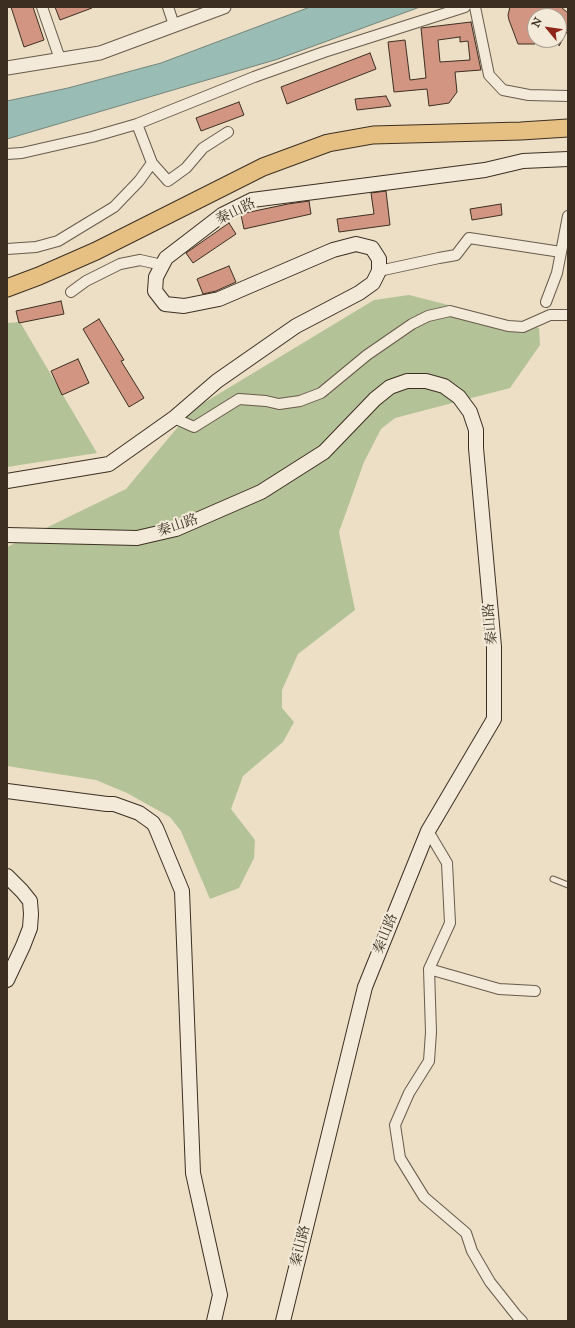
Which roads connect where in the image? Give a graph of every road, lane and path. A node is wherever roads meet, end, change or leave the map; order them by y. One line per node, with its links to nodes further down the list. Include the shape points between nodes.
1 (42, 7): 7 (street)
2 (168, 7): 6 (street)
3 (224, 7): 6 (street)
4 (465, 7): 11 (street, via 296,62)
5 (475, 7): 9 (street, via 489,75 503,90 529,95)
6 (174, 25): 7 (street, via 100,53)
7 (60, 60): 8 (street)
8 (7, 68)
9 (568, 96)
10 (568, 119): 22 (highway, via 372,125 326,133 259,158 92,242)
11 (137, 124): 14 (street, via 22,154); 16 (street)
12 (568, 128): 23 (highway, via 373,134 328,143 263,167 96,251)
13 (228, 132): 16 (street, via 203,148 186,168 168,181)
14 (7, 154)
15 (568, 159): 20 (main road, 秦山路, via 523,161 485,170 252,200 222,215 166,258)
16 (152, 163): 18 (street, via 114,207 64,238 36,248)
17 (568, 216): 19 (street)
18 (7, 249)
19 (561, 252): 21 (street, via 469,238 456,255); 25 (street, via 557,273)
20 (162, 265): 21 (main road, 秦山路, via 156,277 155,291 165,304 184,306 219,299 333,250 356,244 372,248 379,259); 24 (street, via 140,260 120,264 86,281)
21 (379, 271): 27 (main road, via 373,283 296,326 217,382)
22 (7, 278)
23 (7, 288)
24 (71, 292)
25 (546, 302)
26 (568, 315): 27 (street, via 550,315 524,327 508,326 450,311 428,316 367,355 320,393 300,401 279,404 239,399 194,427)
27 (174, 418): 28 (main road, via 109,464)
28 (7, 481)
29 (7, 535): 31 (main road, 秦山路, via 137,538 176,529 261,492 324,452 375,399 390,388 407,381 426,381 444,386 459,397 470,412 476,430 494,647 494,719)
30 (7, 791): 38 (main road, via 114,804 139,813 156,828 182,891 193,1173 220,1296)
31 (428, 831): 35 (street, via 447,863 450,923); 39 (main road, 秦山路, via 365,987)
32 (7, 876): 36 (main road, via 30,901 31,914 30,928)
33 (553, 879): 34 (lane)
34 (568, 885)
35 (429, 969): 37 (street, via 499,989); 40 (street, via 429,1061 409,1093 395,1125 400,1158 424,1197 466,1234 472,1251 490,1282)
36 (7, 980)
37 (535, 991)
38 (214, 1321)
39 (283, 1321)
40 (522, 1321)

